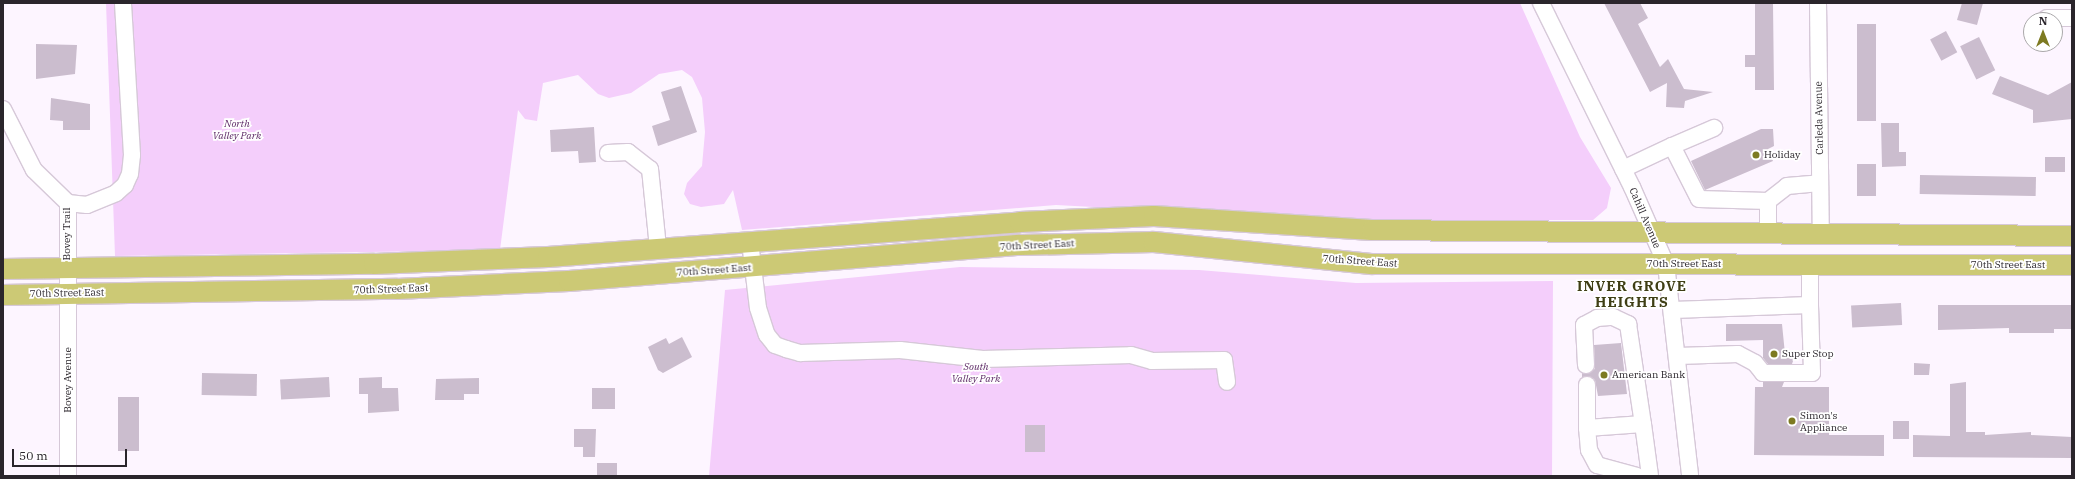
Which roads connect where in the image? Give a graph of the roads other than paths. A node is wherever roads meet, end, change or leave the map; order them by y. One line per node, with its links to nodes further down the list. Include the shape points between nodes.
1 (123, 3): 11 (street, via 132,155 130,174 125,185 116,193 87,205)
2 (1541, 3): 8 (street, Cahill Avenue)
3 (1818, 3): 9 (street, Carleda Avenue)
4 (3, 109): 11 (street, Bovey Trail, via 34,170)
5 (1714, 128): 6 (street)
6 (1672, 146): 8 (street); 10 (street, via 1698,199)
7 (608, 153): 17 (street, via 628,152 650,169)
8 (1623, 169): 12 (street, Cahill Avenue)
9 (1820, 183): 10 (street, via 1787,186); 14 (street, Carleda Avenue)
10 (1768, 201): 13 (street)
11 (68, 203): 23 (street, Bovey Trail)
12 (1650, 232): 13 (main road, 70th Street East); 16 (main road, 70th Street East, via 1372,230 1154,216 1020,222); 18 (street, Cahill Avenue)
13 (1768, 233): 14 (main road, 70th Street East)
14 (1821, 233): 15 (main road, 70th Street East)
15 (2072, 236)
16 (750, 242): 17 (main road, 70th Street East); 21 (street)
17 (658, 248): 23 (main road, 70th Street East)
18 (1666, 264): 19 (main road, 70th Street East); 21 (main road, 70th Street East, via 1371,264 1154,242 1020,245); 26 (street, Cahill Avenue)
19 (1810, 264): 20 (main road, 70th Street East); 25 (street)
20 (2072, 265)
21 (752, 267): 23 (main road, 70th Street East, via 396,289); 29 (street, via 758,308 767,335 775,345 800,353 900,350 983,359 1131,355 1152,361 1224,360)
22 (3, 269): 23 (main road, 70th Street East)
23 (68, 282): 24 (main road, 70th Street East); 33 (street, Bovey Avenue)
24 (3, 295)
25 (1810, 305): 26 (street); 27 (street, via 1812,372 1763,372 1755,363 1738,354)
26 (1673, 310): 27 (street, Cahill Avenue)
27 (1678, 356): 36 (street, Cahill Avenue)
28 (1586, 365): 31 (street, via 1584,325 1597,318 1614,317 1628,324)
29 (1227, 382)
30 (1587, 385): 32 (street)
31 (1643, 424): 32 (street); 35 (street)
32 (1587, 428): 34 (street, via 1589,450 1596,465)
33 (68, 476)
34 (1637, 476)
35 (1650, 476)
36 (1690, 476)

